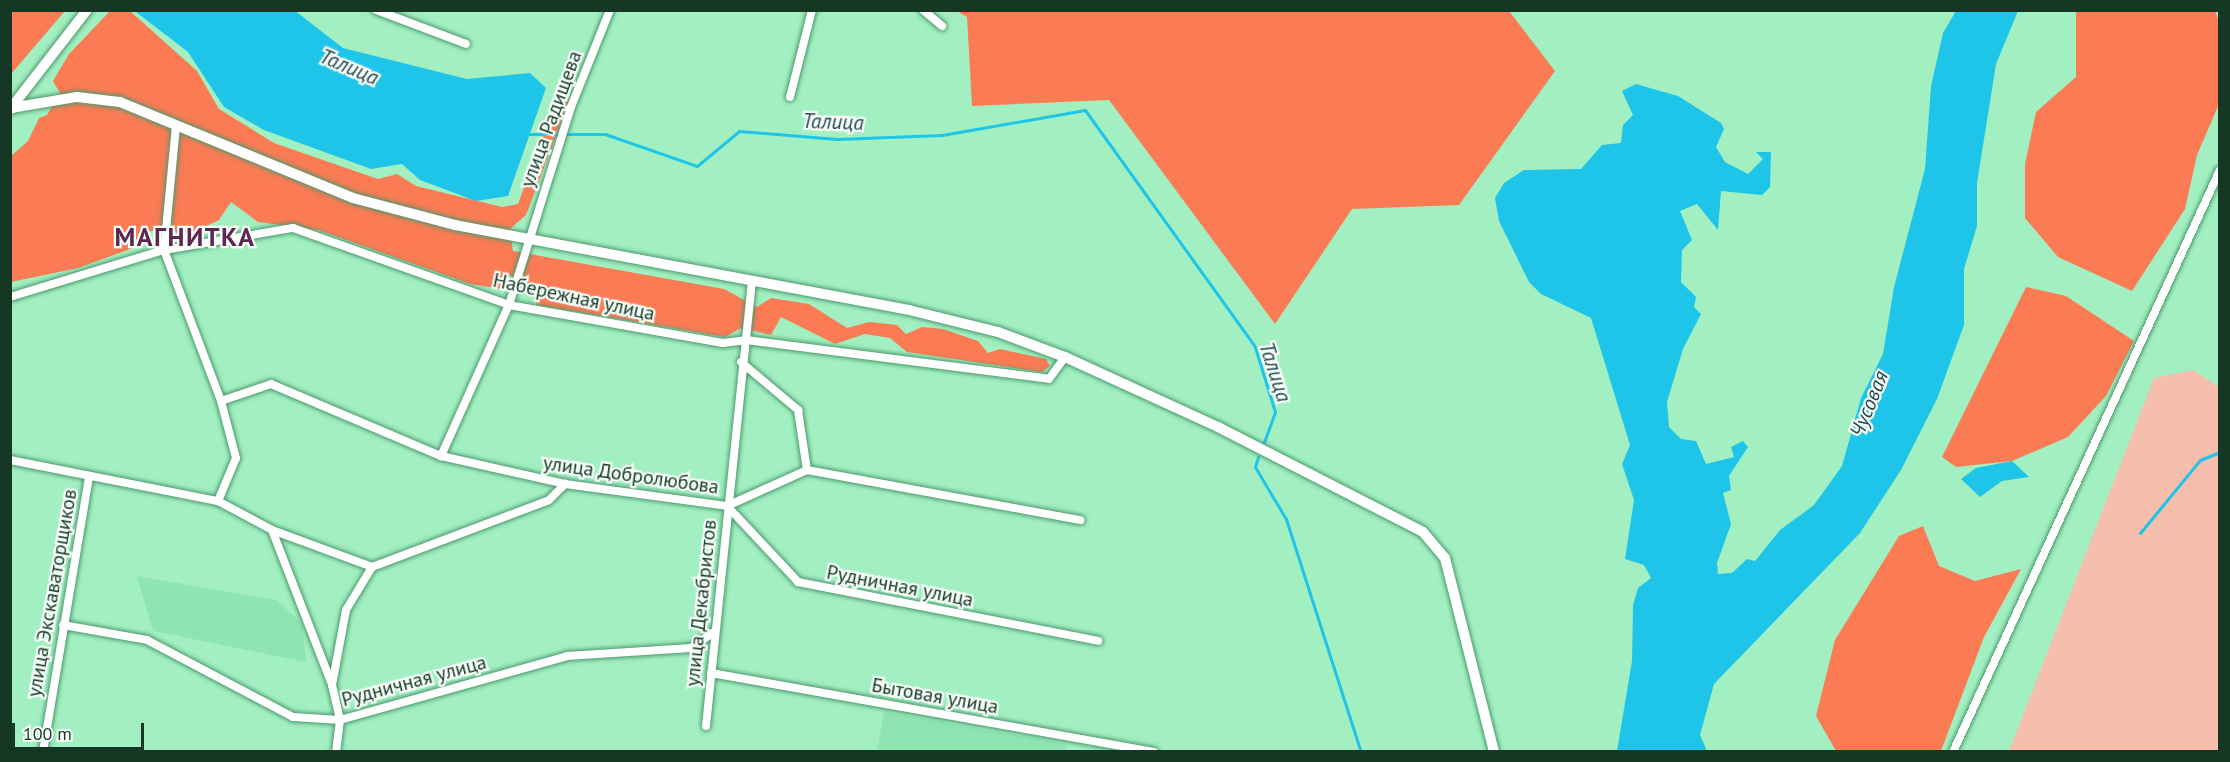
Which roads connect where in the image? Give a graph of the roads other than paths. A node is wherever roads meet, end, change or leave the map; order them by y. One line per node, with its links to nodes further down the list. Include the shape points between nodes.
1 (87, 10): 9 (street)
2 (376, 10): 7 (street)
3 (610, 10): 12 (street, улица Радищева)
4 (812, 10): 8 (street)
5 (923, 10): 6 (street)
6 (942, 26)
7 (466, 44)
8 (790, 97)
9 (11, 108): 10 (street, via 99,97)
10 (176, 126): 12 (street, via 353,198); 13 (street)
11 (2220, 170): 42 (street)
12 (526, 239): 14 (street); 16 (street, улица Радищева)
13 (164, 250): 15 (street, Набережная улица); 16 (street, Набережная улица, via 293,228); 20 (street)
14 (752, 284): 17 (street, улица Декабристов); 18 (street, via 909,310 998,332)
15 (10, 297)
16 (509, 304): 17 (street, Набережная улица, via 723,343); 21 (street, улица Радищева)
17 (746, 340): 18 (street, Набережная улица, via 1049,379); 19 (street, улица Декабристов)
18 (1065, 357): 41 (street, via 1218,427 1423,532 1444,558)
19 (741, 362): 23 (street, via 798,410); 27 (street, улица Декабристов)
20 (221, 401): 21 (street, улица Добролюбова, via 271,384); 26 (street, via 236,458)
21 (441, 456): 25 (street, улица Добролюбова)
22 (10, 460): 24 (street)
23 (807, 470): 27 (street, улица Добролюбова); 28 (street)
24 (89, 476): 26 (street); 31 (street, улица Экскаваторщиков)
25 (565, 484): 27 (street, улица Добролюбова); 30 (street, via 549,500)
26 (218, 501): 29 (street)
27 (727, 506): 32 (street, улица Декабристов); 33 (street, Рудничная улица, via 798,582)
28 (1080, 520)
29 (272, 530): 30 (street); 35 (street)
30 (372, 567): 35 (street, via 346,610)
31 (63, 625): 36 (street, Рудничная улица, via 147,640 293,717); 38 (street, улица Экскаваторщиков)
32 (714, 632): 34 (street, улица Декабристов); 36 (street, Рудничная улица, via 691,648 567,656)
33 (1098, 642)
34 (711, 673): 37 (street, улица Декабристов); 40 (street, Бытовая улица)
35 (332, 685): 36 (street)
36 (340, 720): 39 (street)
37 (706, 726)
38 (42, 752)
39 (336, 752)
40 (1154, 752)
41 (1494, 752)
42 (1953, 752)

